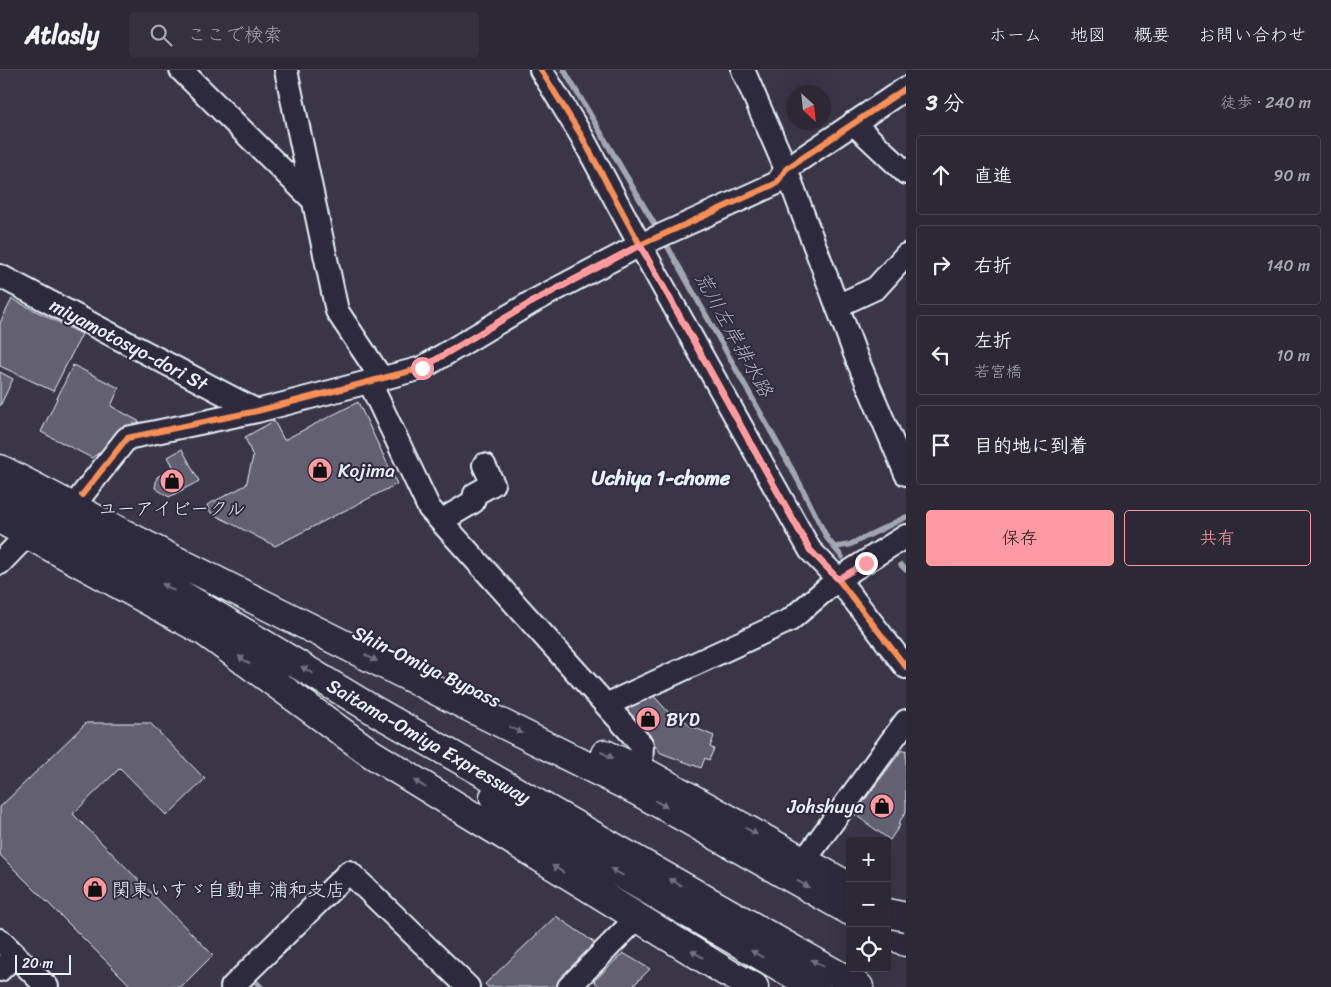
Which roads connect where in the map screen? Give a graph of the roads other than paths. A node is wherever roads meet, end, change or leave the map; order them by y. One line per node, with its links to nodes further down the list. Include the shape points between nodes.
1 (181, 70): 9 (street)
2 (286, 70): 9 (street)
3 (541, 70): 10 (street)
4 (743, 70): 7 (street)
5 (906, 88): 6 (street)
6 (853, 123): 7 (street); 8 (street)
7 (786, 169): 10 (street, via 777,183); 13 (street)
8 (906, 173)
9 (313, 200): 14 (street, via 337,311)
10 (644, 242): 14 (street, via 532,302 422,368); 27 (street, via 810,550)
11 (906, 255): 13 (street, via 876,288)
12 (0, 276): 15 (street, miyamotosyo-dori St)
13 (837, 306): 19 (street, via 856,359)
14 (376, 381): 15 (street); 23 (street, via 429,508)
15 (257, 411): 20 (street, via 127,438)
16 (0, 452): 20 (highway, Shin-Omiya Bypass)
17 (484, 465): 23 (street, via 494,484 475,494 473,502)
18 (0, 469): 34 (highway, one-way to 34, via 639,792)
19 (905, 470)
20 (82, 494): 32 (highway, Shin-Omiya Bypass, one-way to 32)
21 (0, 495): 30 (highway, Saitama-Omiya Expressway, one-way to 21, via 147,574)
22 (0, 519): 24 (highway)
23 (441, 521): 29 (street)
24 (28, 534): 26 (street); 38 (highway, one-way to 24, via 372,754 205,632)
25 (906, 536): 27 (street)
26 (0, 563)
27 (841, 577): 28 (street); 29 (street, via 790,620)
28 (906, 667)
29 (606, 705): 32 (street, via 642,745)
30 (375, 711): 48 (highway, one-way to 30, via 524,818); 49 (highway, Saitama-Omiya Expressway, one-way to 30)
31 (906, 721): 33 (street)
32 (642, 772): 33 (highway, Shin-Omiya Bypass, one-way to 33)
33 (804, 861): 34 (highway, Shin-Omiya Bypass)
34 (846, 901)
35 (891, 910): 37 (highway)
36 (891, 914): 37 (highway, bridge)
37 (906, 917)
38 (638, 918): 42 (highway, one-way to 38); 46 (street)
39 (891, 934): 40 (highway)
40 (906, 942)
41 (5, 955): 43 (street)
42 (722, 980): 47 (highway)
43 (47, 987)
44 (232, 987): 45 (street, via 349,872)
45 (468, 987)
46 (569, 987)
47 (754, 987)
48 (815, 987)
49 (859, 987)

